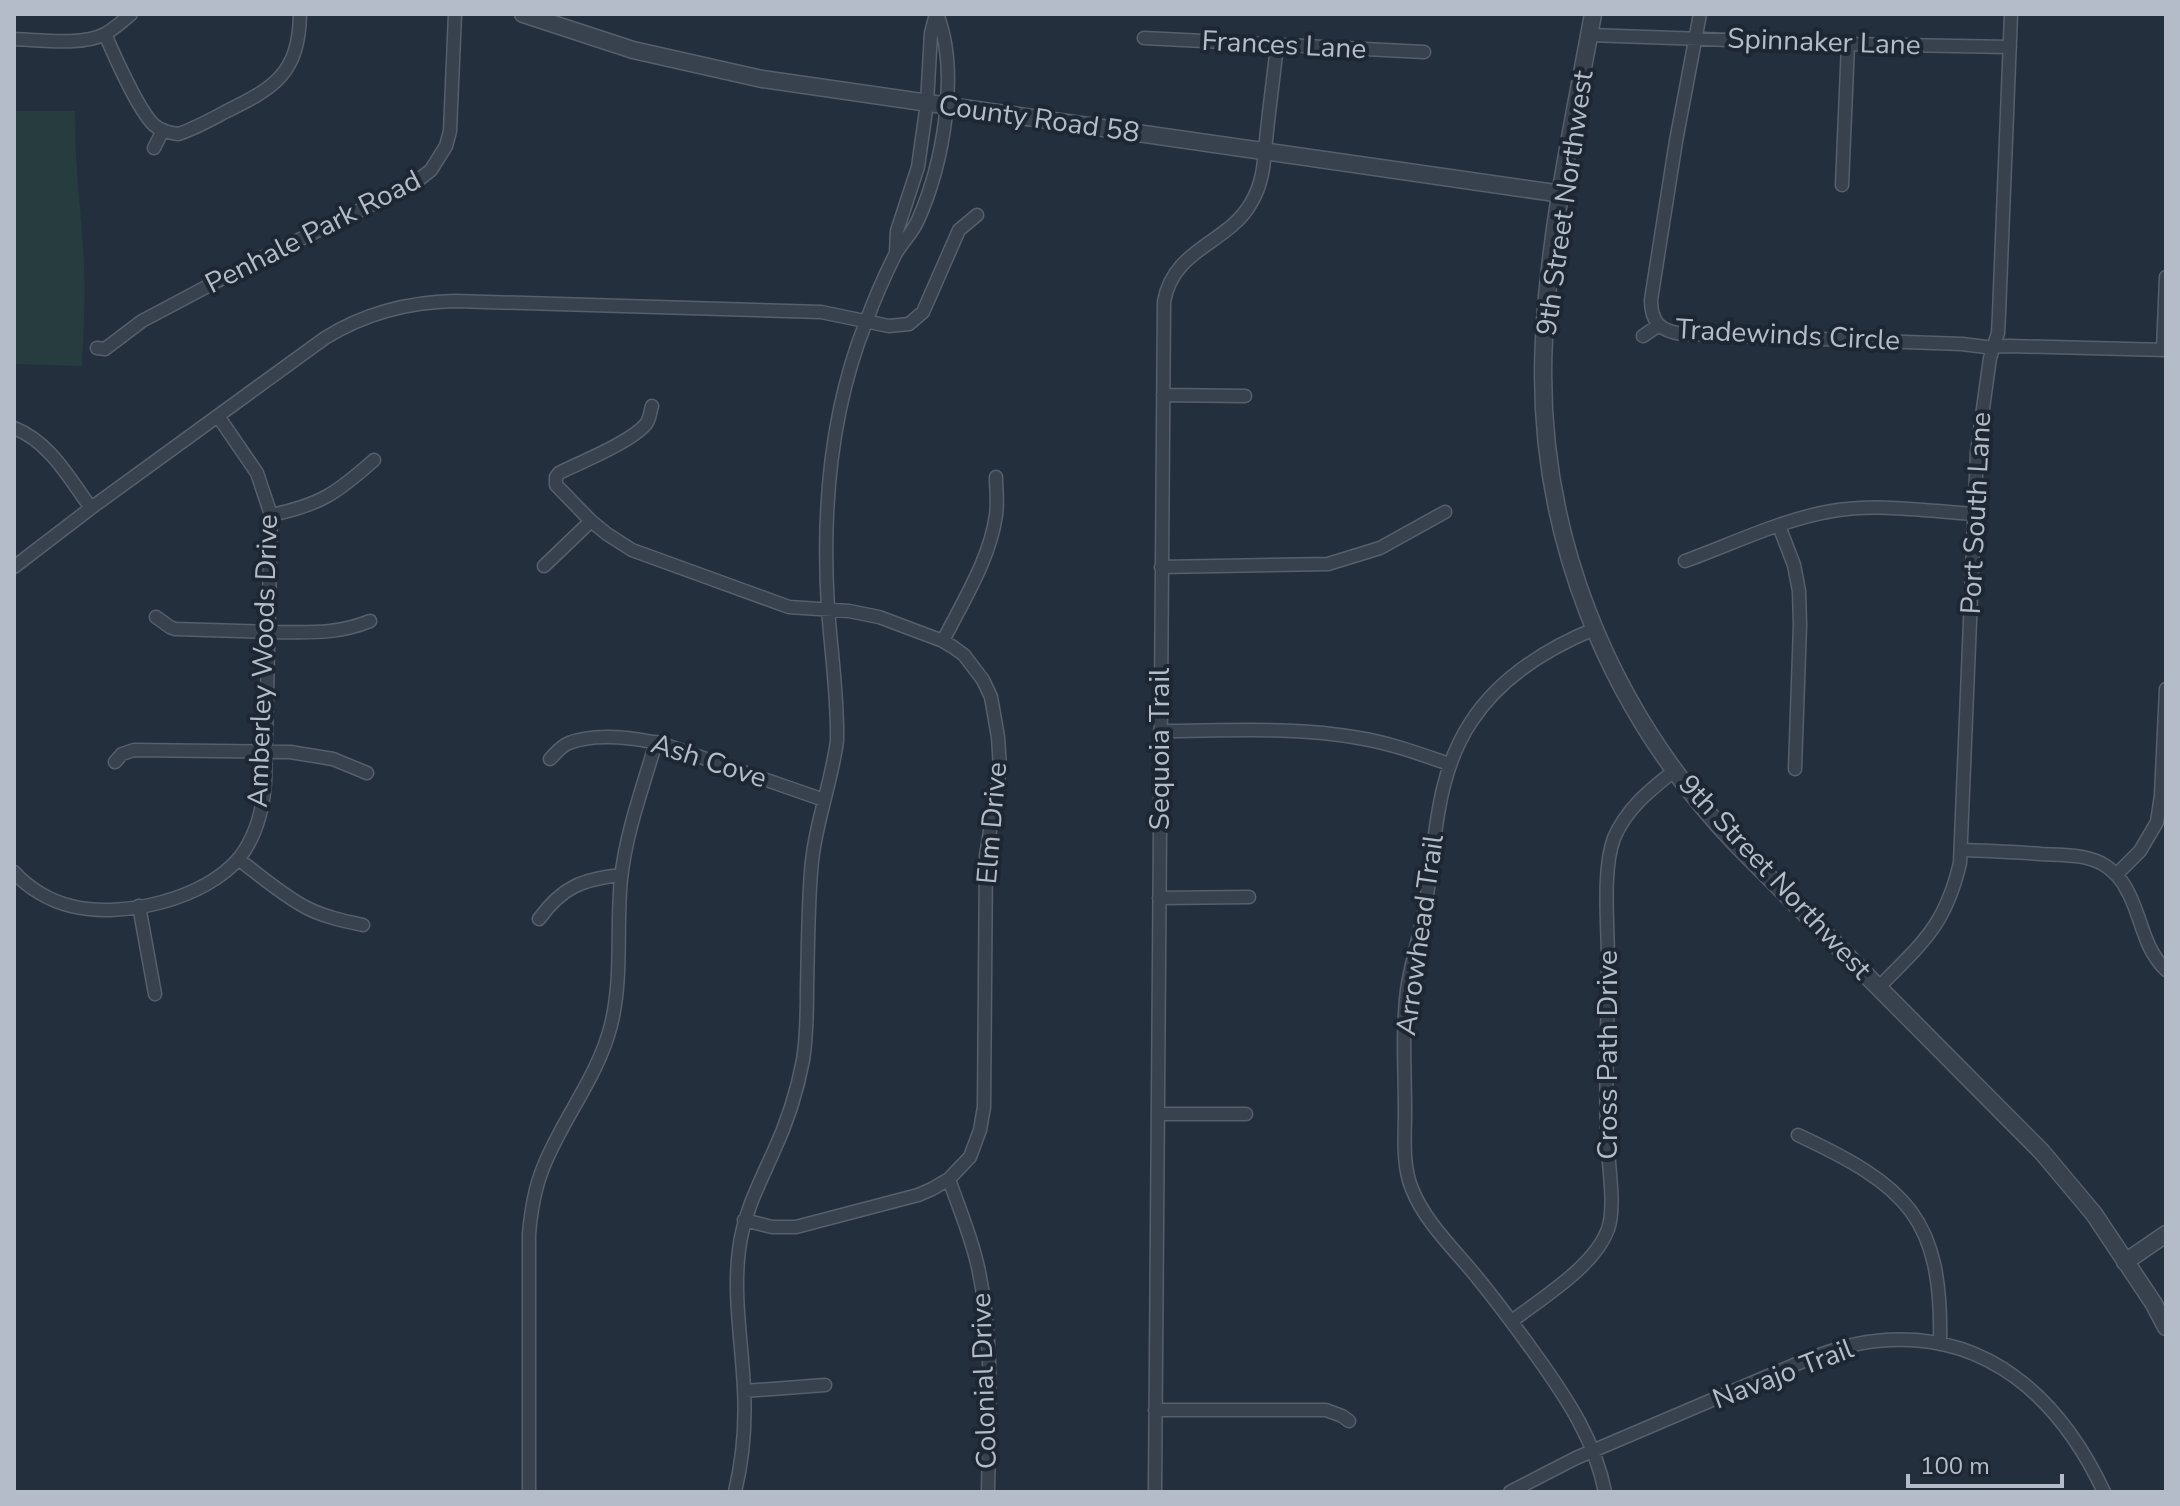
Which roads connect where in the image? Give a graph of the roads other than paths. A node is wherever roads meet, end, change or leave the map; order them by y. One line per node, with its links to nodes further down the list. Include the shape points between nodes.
1 (131, 14): 9 (street)
2 (300, 14): 20 (street, via 298,44 274,84 185,132)
3 (455, 14): 32 (street, Penhale Park Road, via 450,131 431,170 412,185 142,321 105,349)
4 (523, 14): 18 (street, County Road 58, via 696,65)
5 (936, 14): 18 (street); 19 (street, via 944,31)
6 (1593, 14): 10 (street, 9th Street Northwest)
7 (1700, 14): 11 (street, Tradewinds Circle)
8 (2011, 14): 16 (street, Port South Lane)
9 (105, 34): 13 (street); 20 (street, via 147,116)
10 (1589, 35): 11 (street, Spinnaker Lane); 24 (street, 9th Street Northwest)
11 (1697, 37): 14 (street, Spinnaker Lane); 29 (street, Tradewinds Circle, via 1651,300)
12 (1144, 38): 15 (street, Frances Lane)
13 (14, 39)
14 (1848, 44): 16 (street, Spinnaker Lane); 23 (street)
15 (1277, 45): 17 (street, Frances Lane); 22 (street, Sequoia Trail)
16 (2010, 47): 31 (street, Port South Lane, via 1998,333)
17 (1424, 52)
18 (927, 103): 19 (street, County Road 58); 26 (street, via 918,167 897,231)
19 (948, 106): 22 (street, County Road 58); 26 (street, via 928,196)
20 (163, 130): 21 (street)
21 (154, 148)
22 (1266, 151): 24 (street, County Road 58); 34 (street, Sequoia Trail, via 1258,190 1247,209 1183,262 1169,283)
23 (1842, 185)
24 (1562, 194): 54 (street, 9th Street Northwest, via 1546,304 1544,415 1560,520)
25 (977, 215): 28 (street, via 959,230 923,312 909,324)
26 (896, 252): 28 (street)
27 (2166, 277): 33 (street, Tradewinds Circle)
28 (866, 320): 37 (street, via 821,312 416,303 339,329); 51 (street, via 833,451 826,541)
29 (1659, 325): 30 (street); 31 (street, Tradewinds Circle, via 1682,334)
30 (1643, 336)
31 (1993, 346): 33 (street, Tradewinds Circle); 43 (street, Port South Lane)
32 (97, 348)
33 (2165, 350)
34 (1163, 395): 35 (street); 50 (street, Sequoia Trail)
35 (1245, 396)
36 (652, 406): 45 (street, Elm Drive, via 642,428 556,477 556,485)
37 (218, 416): 41 (street); 44 (street, Amberley Woods Drive, via 257,473)
38 (14, 428): 41 (street, via 44,445)
39 (374, 460): 44 (street, via 326,499)
40 (996, 477): 56 (street, via 993,531)
41 (91, 508): 49 (street)
42 (1445, 512): 50 (street, via 1380,548 1328,564)
43 (1974, 514): 46 (street, via 1846,509); 69 (street, Port South Lane)
44 (271, 515): 55 (street, Amberley Woods Drive)
45 (591, 521): 48 (street); 51 (street, Elm Drive, via 640,554 789,607)
46 (1779, 526): 47 (street); 64 (street, via 1799,591)
47 (1685, 561)
48 (544, 566)
49 (14, 567)
50 (1161, 567): 58 (street, Sequoia Trail)
51 (828, 609): 56 (street, Elm Drive, via 879,617); 68 (street, via 837,741)
52 (156, 617): 55 (street, via 175,629)
53 (370, 621): 55 (street, via 334,632)
54 (1594, 629): 63 (street, Arrowhead Trail, via 1512,676 1479,709); 65 (street, 9th Street Northwest, via 1635,712)
55 (269, 632): 60 (street, Amberley Woods Drive)
56 (943, 641): 85 (street, Elm Drive, via 964,655 989,690 1000,768 986,856 983,1117 974,1150)
57 (2166, 689): 67 (street)
58 (1160, 731): 63 (street, via 1332,734 1384,743); 75 (street, Sequoia Trail)
59 (656, 742): 61 (street, Ash Cove, via 586,739 569,743); 68 (street, Ash Cove); 73 (street)
60 (265, 751): 62 (street, via 134,750); 66 (street, via 319,755); 70 (street, Amberley Woods Drive, via 260,815)
61 (550, 759)
62 (115, 762)
63 (1449, 764): 89 (street, Arrowhead Trail, via 1407,990 1406,1160 1420,1205)
64 (1795, 769)
65 (1674, 771): 80 (street, 9th Street Northwest, via 1718,825); 89 (street, Cross Path Drive, via 1631,808 1610,857 1609,1228 1592,1255)
66 (367, 773)
67 (2164, 796): 72 (street, via 2149,839)
68 (824, 800): 86 (street, via 811,867 803,1058 783,1130)
69 (1961, 850): 72 (street, via 2072,856 2093,860); 80 (street, Port South Lane, via 1952,893 1934,929)
70 (238, 859): 76 (street, Amberley Woods Drive, via 187,895); 78 (street, via 308,909)
71 (14, 872): 76 (street, Amberley Woods Drive, via 40,893 71,907)
72 (2117, 874): 79 (street, via 2149,949)
73 (621, 875): 77 (street, via 567,889); 97 (street, via 612,1023 532,1203)
74 (1249, 897): 75 (street)
75 (1159, 898): 82 (street, Sequoia Trail)
76 (139, 906): 81 (street)
77 (539, 919)
78 (363, 925)
79 (2166, 970)
80 (1879, 987): 88 (street, 9th Street Northwest, via 2050,1161)
81 (155, 994)
82 (1158, 1114): 83 (street); 94 (street, Sequoia Trail)
83 (1246, 1114)
84 (1798, 1135): 91 (street, via 1860,1166 1908,1205 1937,1272)
85 (949, 1179): 86 (street, Elm Drive, via 918,1195 796,1227); 99 (street, Colonial Drive, via 979,1269 985,1305)
86 (744, 1220): 93 (street, via 738,1308)
87 (2166, 1234): 88 (street)
88 (2125, 1262): 90 (street, 9th Street Northwest)
89 (1512, 1321): 96 (street, Arrowhead Trail, via 1574,1411)
90 (2166, 1327)
91 (1940, 1344): 96 (street, Navajo Trail, via 1879,1341 1828,1351); 103 (street, Navajo Trail, via 1992,1363 2045,1401)
92 (825, 1385): 93 (street)
93 (744, 1391): 98 (street, via 742,1459)
94 (1155, 1410): 95 (street, via 1326,1410); 100 (street, Sequoia Trail)
95 (1349, 1421)
96 (1593, 1451): 101 (street, Navajo Trail); 102 (street, Arrowhead Trail)
97 (529, 1492)
98 (735, 1492)
99 (988, 1492)
100 (1155, 1492)
101 (1510, 1492)
102 (1605, 1492)
103 (2104, 1492)

